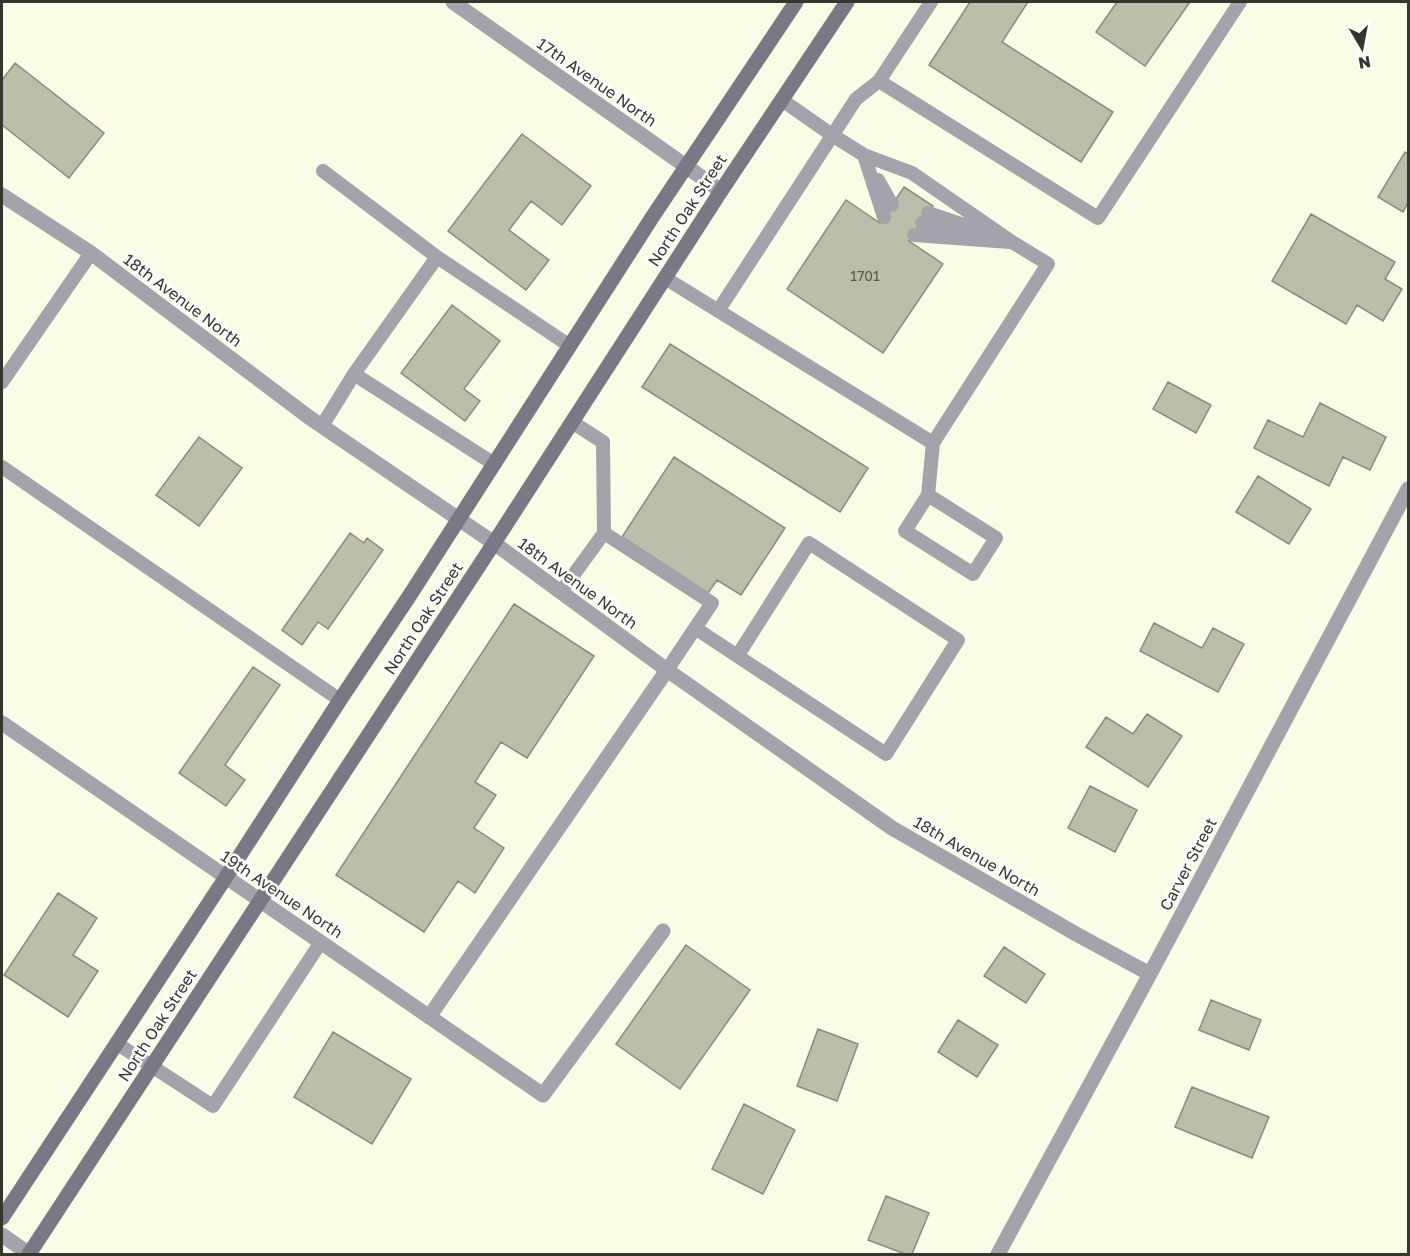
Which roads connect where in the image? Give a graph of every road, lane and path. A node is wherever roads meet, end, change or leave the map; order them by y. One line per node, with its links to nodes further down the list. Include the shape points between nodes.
1 (453, 2): 10 (street, 17th Avenue North)
2 (796, 2): 10 (main road, North Oak Street)
3 (847, 2): 7 (main road, North Oak Street)
4 (931, 2): 6 (lane)
5 (1240, 2): 6 (lane, via 1098,218)
6 (879, 81): 8 (lane, via 856,99)
7 (782, 100): 8 (lane); 12 (main road, North Oak Street)
8 (832, 135): 9 (lane); 20 (lane)
9 (864, 155): 14 (lane); 15 (lane); 16 (lane, via 912,173)
10 (686, 167): 12 (street, 17th Avenue North); 21 (main road, North Oak Street)
11 (323, 171): 18 (lane)
12 (721, 191): 19 (main road, North Oak Street)
13 (2, 195): 17 (street, 18th Avenue North)
14 (896, 200)
15 (884, 217)
16 (1012, 242): 16 (lane, via 921,224); 26 (lane, via 1048,264)
17 (91, 254): 23 (lane); 25 (street, 18th Avenue North)
18 (437, 257): 21 (lane); 22 (lane)
19 (665, 278): 20 (lane); 24 (main road, North Oak Street)
20 (718, 311): 26 (lane)
21 (570, 346): 27 (main road, North Oak Street)
22 (354, 374): 25 (lane); 27 (lane)
23 (2, 382)
24 (572, 422): 32 (lane, via 603,442); 33 (main road, North Oak Street)
25 (322, 426): 31 (street, 18th Avenue North)
26 (933, 443): 30 (lane)
27 (494, 464): 31 (main road, North Oak Street)
28 (2, 467): 38 (lane)
29 (1408, 489): 44 (street, Carver Street)
30 (928, 495): 30 (lane, via 905,531 973,574 996,538)
31 (459, 519): 33 (street, 18th Avenue North); 38 (main road, North Oak Street)
32 (604, 533): 34 (lane); 35 (lane, via 712,603)
33 (494, 543): 34 (street, 18th Avenue North); 41 (main road, North Oak Street)
34 (561, 592): 37 (street, 18th Avenue North)
35 (695, 628): 36 (lane); 37 (lane)
36 (738, 655): 36 (lane, via 886,754 958,640 809,543)
37 (667, 670): 44 (street, 18th Avenue North, via 892,828); 45 (street)
38 (340, 700): 40 (main road, North Oak Street)
39 (2, 723): 40 (street, 19th Avenue North)
40 (225, 877): 41 (street, 19th Avenue North); 46 (main road, North Oak Street)
41 (260, 900): 43 (street, 19th Avenue North); 47 (main road, North Oak Street)
42 (663, 931): 45 (street, 19th Avenue North, via 543,1095)
43 (321, 942): 45 (street, 19th Avenue North); 47 (lane, via 213,1106)
44 (1150, 974): 51 (street, Carver Street)
45 (429, 1017)
46 (116, 1043): 47 (lane); 48 (main road, North Oak Street)
47 (152, 1066): 50 (main road, North Oak Street)
48 (2, 1218)
49 (2, 1235): 50 (street)
50 (29, 1254)
51 (998, 1254)

